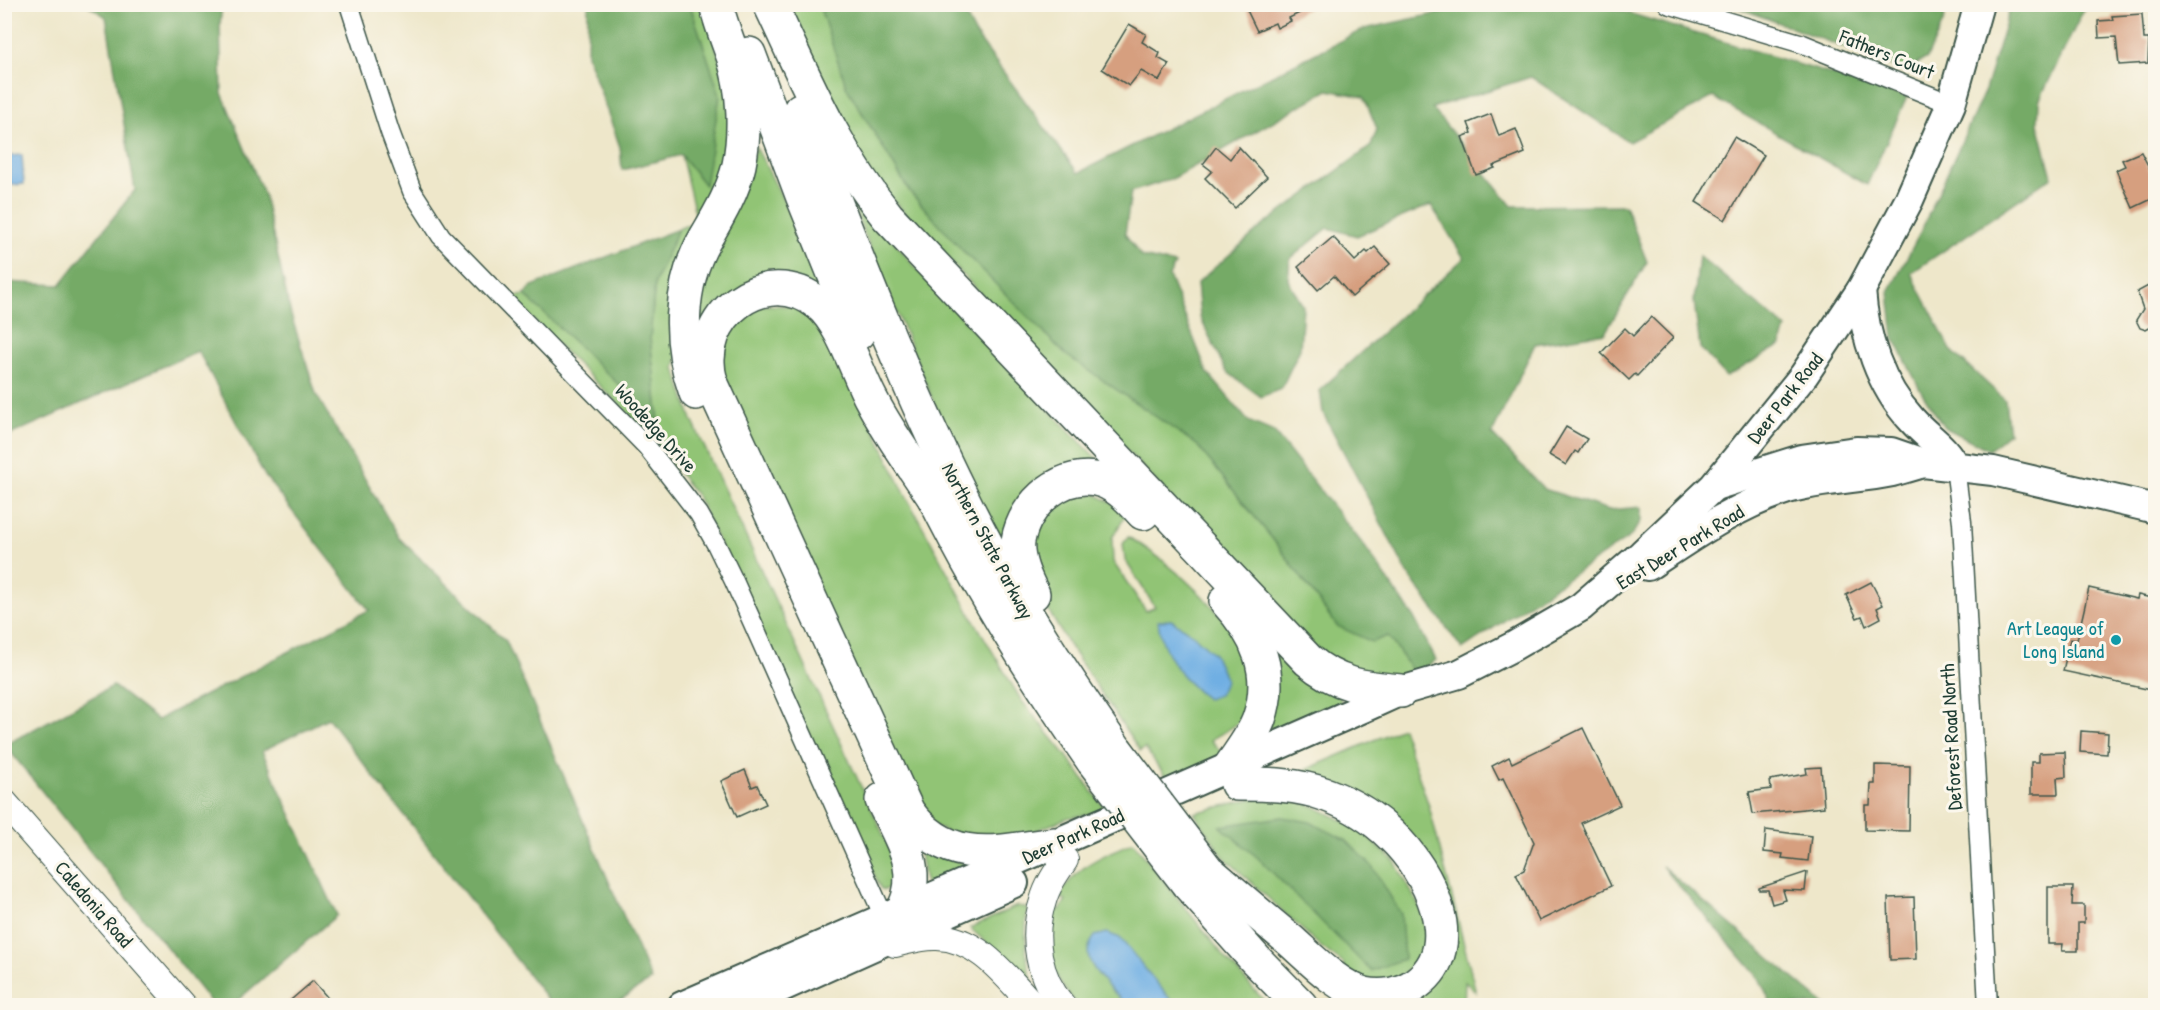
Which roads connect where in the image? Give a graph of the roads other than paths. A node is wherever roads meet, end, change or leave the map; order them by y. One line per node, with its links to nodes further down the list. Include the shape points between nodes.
1 (349, 4): 26 (street, Woodedge Drive, via 412,191 441,236 636,434 708,529)
2 (716, 4): 26 (highway, via 738,73 741,152 730,192 688,281 682,326 686,356 703,409 906,853 912,879 909,897)
3 (731, 4): 15 (highway, Northern State Parkway, via 827,258 876,375)
4 (761, 4): 20 (highway, Northern State Parkway, via 864,273 942,455 1013,590)
5 (770, 4): 19 (highway, via 832,134 888,217 1308,660 1340,681)
6 (1668, 4): 8 (street, Fathers Court, via 1803,44)
7 (1978, 4): 8 (main road, Deer Park Road)
8 (1951, 104): 9 (main road, Deer Park Road)
9 (1909, 200): 10 (main road, Deer Park Road); 11 (main road, via 1883,287 1878,320)
10 (1861, 290): 11 (main road, via 1870,343); 14 (main road, Deer Park Road, via 1804,375)
11 (1881, 372): 13 (main road, via 1896,402 1947,452)
12 (1923, 463): 13 (main road, East Deer Park Road); 14 (main road, East Deer Park Road, via 1891,452 1857,451 1801,459); 17 (main road, East Deer Park Road, via 1892,472 1823,481 1760,500 1700,531)
13 (1954, 467): 16 (main road, East Deer Park Road, via 1993,471); 35 (street, Deforest Road North, via 1962,534)
14 (1713, 487): 17 (main road, Deer Park Road)
15 (935, 499): 21 (highway, Northern State Parkway, via 1024,657); 24 (highway, via 871,400 825,308 806,296 774,290 745,297 723,316 708,347 711,382 908,812 927,833 963,851)
16 (2156, 509)
17 (1581, 607): 18 (main road, Deer Park Road, via 1512,648)
18 (1449, 678): 19 (main road, Deer Park Road); 22 (main road, Deer Park Road, via 1409,708)
19 (1401, 691): 22 (main road, Deer Park Road)
20 (1088, 710): 21 (highway, Northern State Parkway); 22 (highway, via 1025,578 1018,543 1024,521 1047,492 1069,482 1091,479 1116,488 1138,507 1242,620 1259,647 1265,675 1262,707)
21 (1105, 755): 25 (highway, Northern State Parkway, bridge)
22 (1233, 775): 24 (main road, Deer Park Road); 25 (highway, via 1309,790 1345,803 1380,824 1409,855 1429,889 1440,924 1439,952 1428,973 1410,988 1390,994 1365,994 1324,970)
23 (4, 802): 29 (street, Caledonia Road)
24 (1059, 852): 26 (main road, Deer Park Road); 27 (main road, Deer Park Road); 32 (street, via 1054,876 1042,901 1038,939 1043,973)
25 (1198, 877): 33 (highway, Northern State Parkway, via 1255,959); 34 (highway, Northern State Parkway)
26 (894, 913): 28 (main road, Deer Park Road)
27 (862, 951): 30 (main road, Deer Park Road); 31 (street, via 923,938 944,937 962,942 988,958)
28 (690, 1002)
29 (183, 1005)
30 (740, 1005)
31 (1034, 1005)
32 (1063, 1005)
33 (1300, 1005)
34 (1336, 1005)
35 (1988, 1005)

